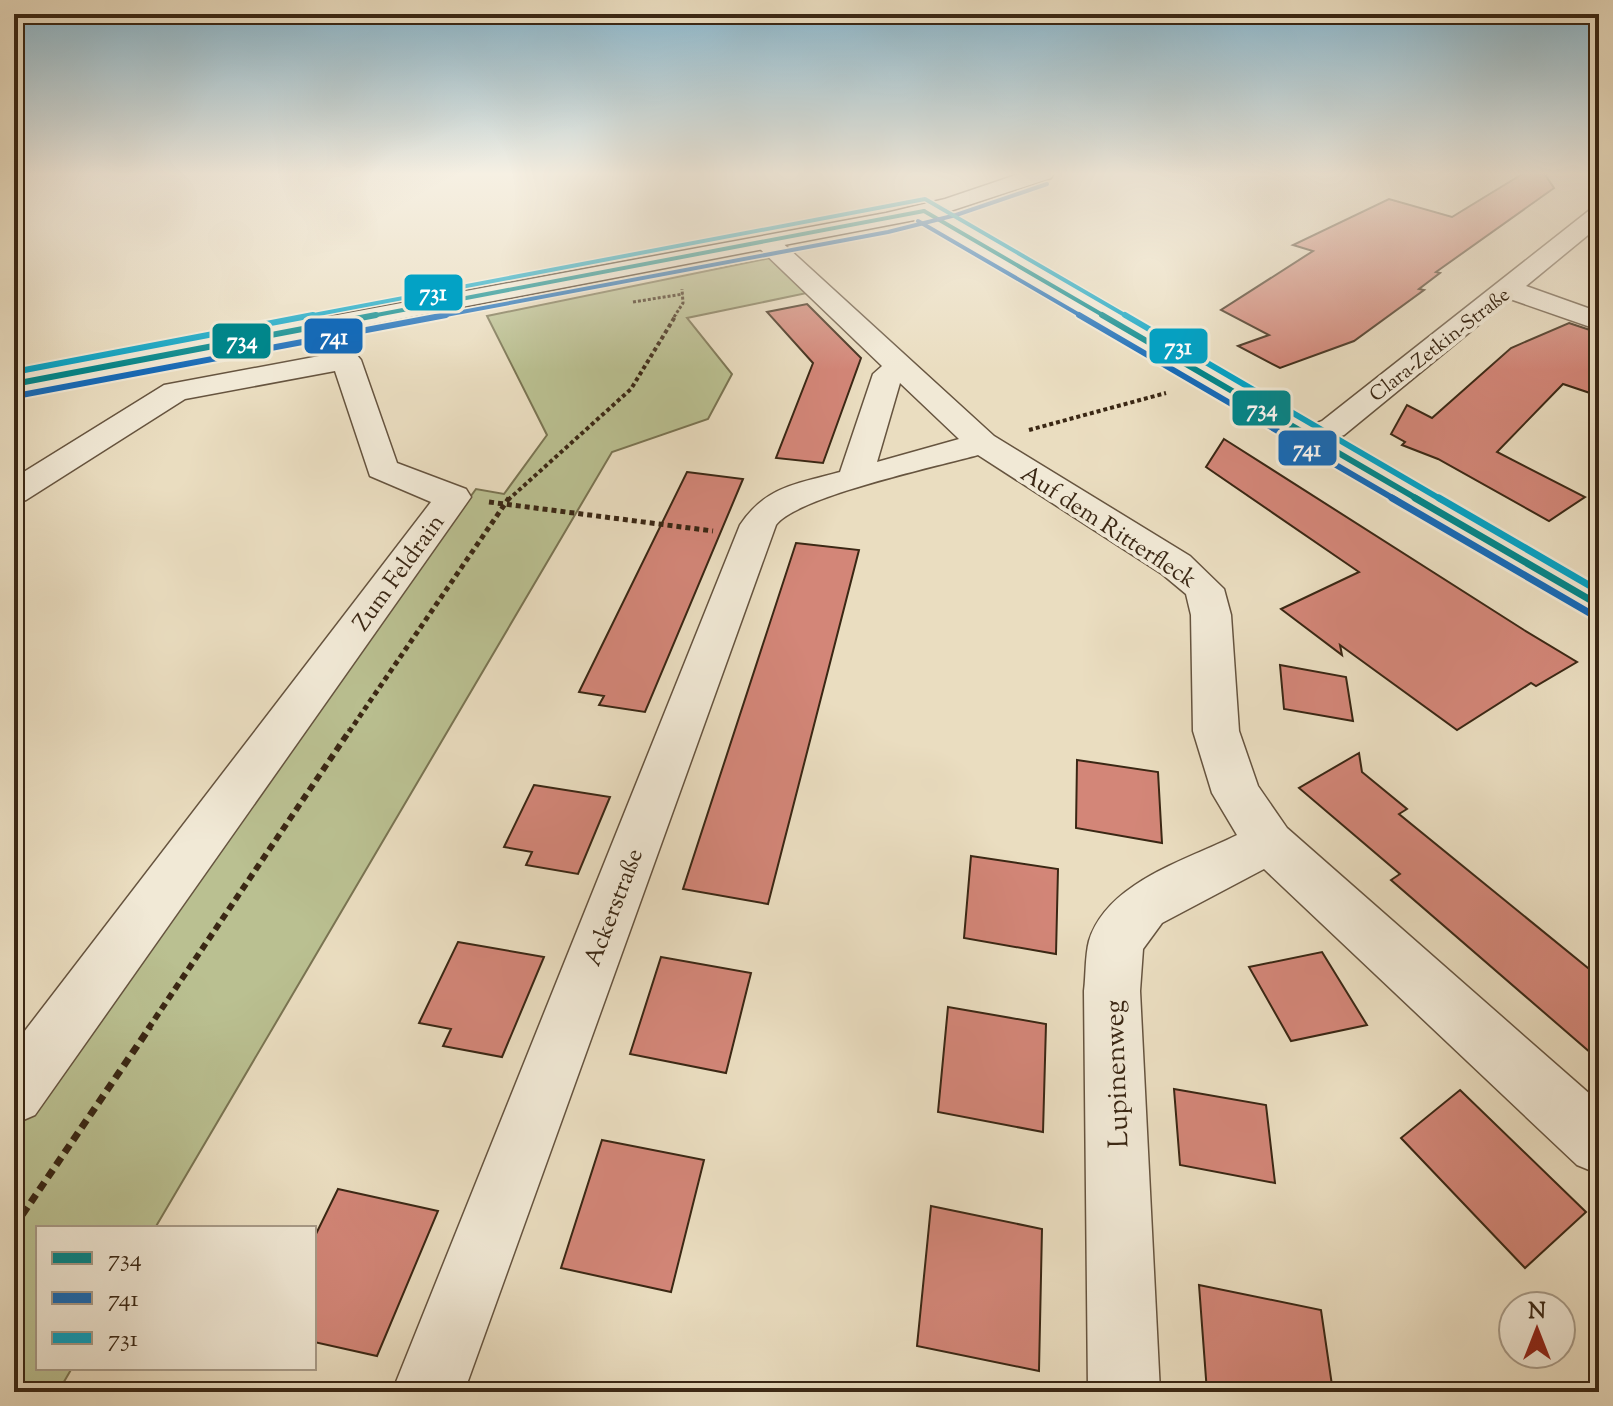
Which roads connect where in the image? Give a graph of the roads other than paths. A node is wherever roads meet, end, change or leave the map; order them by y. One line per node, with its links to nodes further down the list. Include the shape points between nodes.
1 (789, 239): 4 (street)
2 (971, 239): 9 (street)
3 (1569, 239): 5 (street, Clara-Zetkin-Straße)
4 (768, 243): 7 (street, Auf dem Ritterfleck); 8 (street)
5 (1509, 289): 6 (street); 9 (street, Clara-Zetkin-Straße, via 1333,428)
6 (1599, 322)
7 (902, 369): 10 (street, Auf dem Ritterfleck); 11 (street, via 888,374)
8 (14, 384)
9 (1312, 437): 13 (street)
10 (982, 443): 11 (street, Ackerstraße); 14 (street, Auf dem Ritterfleck, via 1176,565 1204,589 1211,615 1216,731 1236,793)
11 (855, 479): 17 (street, Ackerstraße, via 770,508 754,536)
12 (14, 493): 15 (street, Zum Feldrain, via 175,392 346,360 382,469 453,497)
13 (1599, 605)
14 (1269, 843): 16 (street, Auf dem Ritterfleck); 18 (street, Lupinenweg, via 1143,907 1116,942 1112,991)
15 (14, 1094)
16 (1599, 1143)
17 (428, 1392)
18 (1124, 1392)

